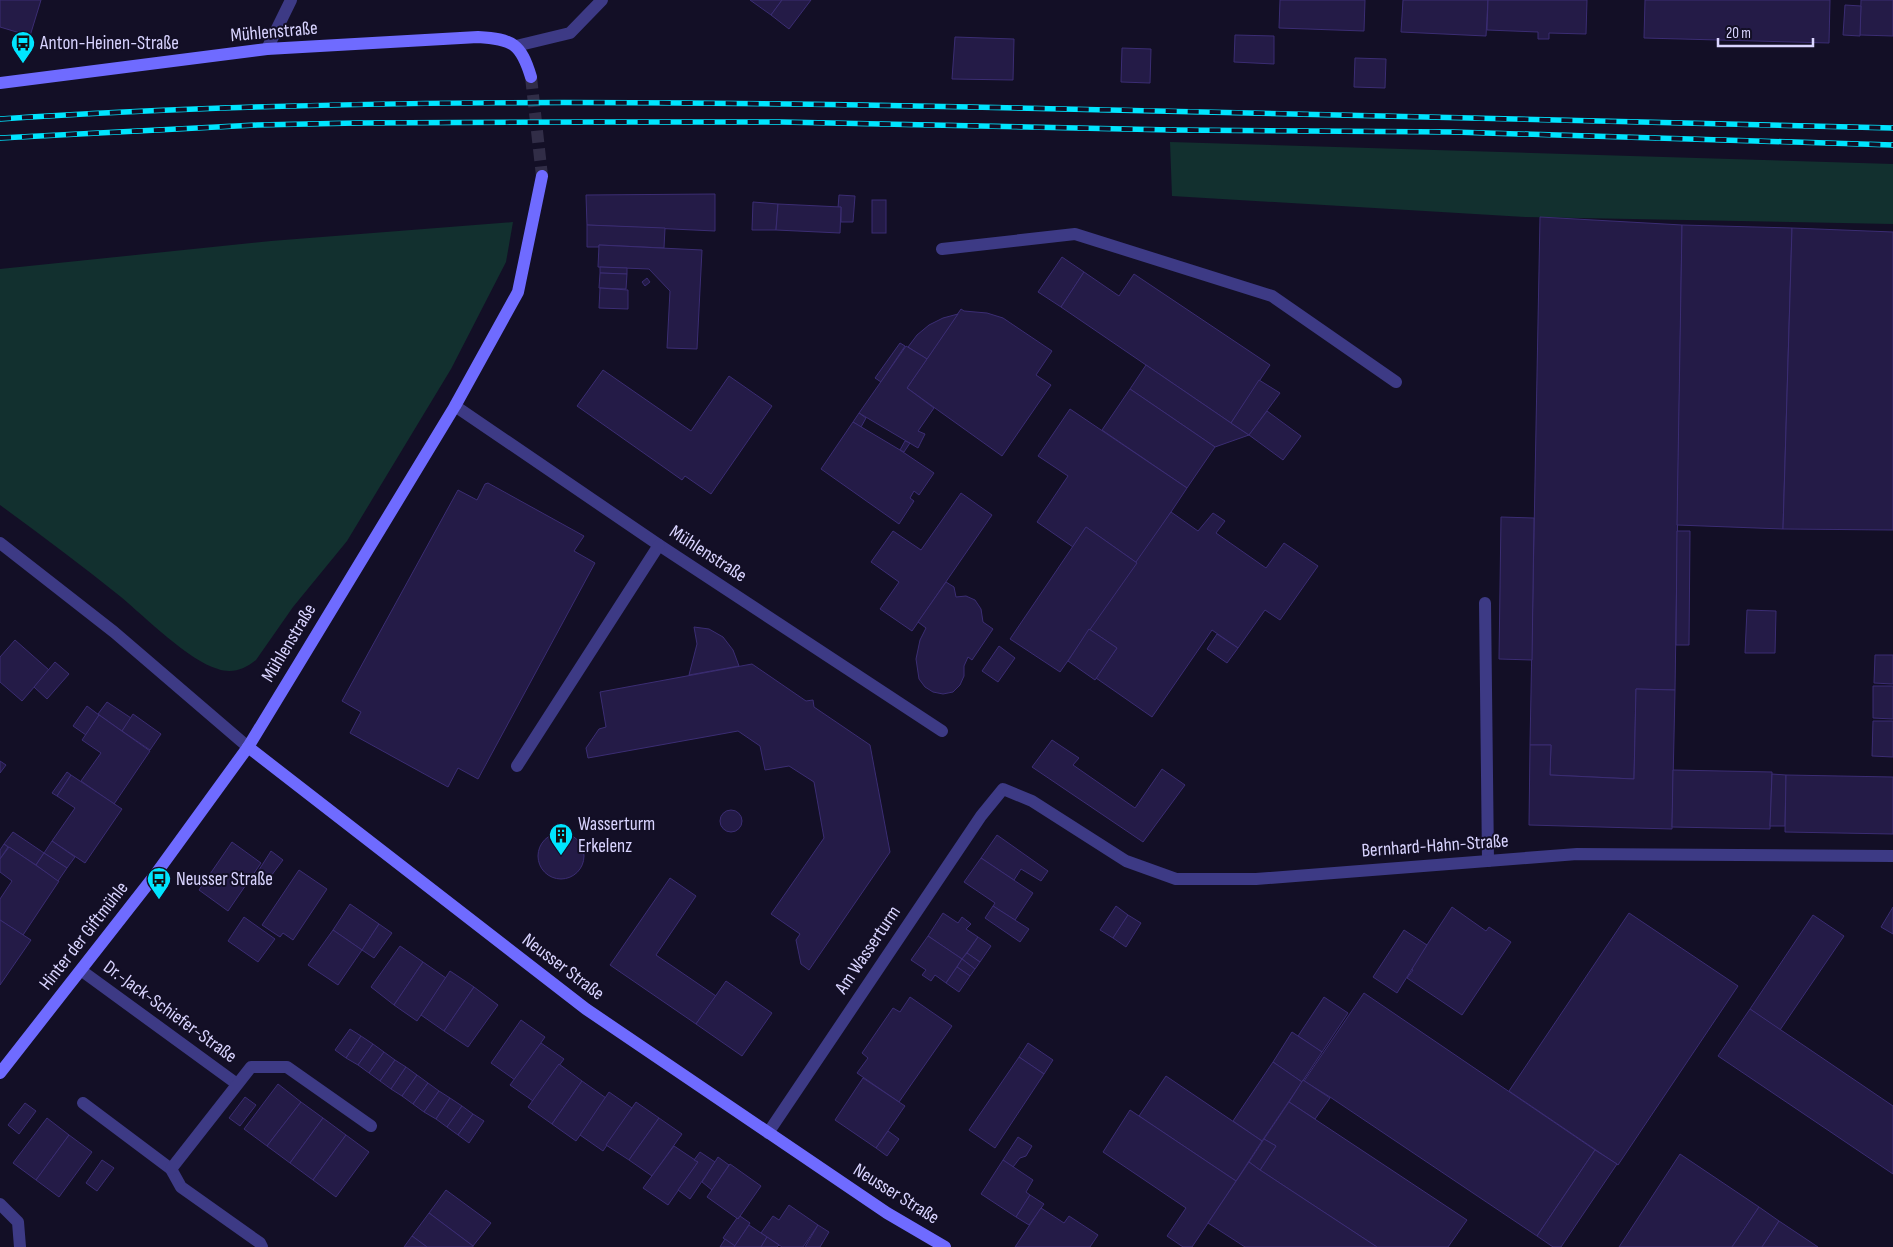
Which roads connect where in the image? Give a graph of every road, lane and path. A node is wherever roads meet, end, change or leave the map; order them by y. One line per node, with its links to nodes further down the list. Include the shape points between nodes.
1 (292, 0): 4 (street)
2 (602, 0): 3 (street, via 570,33)
3 (516, 46): 4 (street, Mühlenstraße, via 500,38 478,37); 5 (street)
4 (267, 49): 6 (street, Mühlenstraße)
5 (532, 77)
6 (0, 82)
7 (542, 176): 10 (street, Mühlenstraße, via 518,292)
8 (942, 249): 9 (street, via 1075,234 1272,296)
9 (1396, 382)
10 (455, 406): 12 (street, Mühlenstraße); 15 (street, Mühlenstraße)
11 (0, 543): 15 (street, Neusser Straße, via 114,632)
12 (659, 545): 14 (street, Mühlenstraße); 16 (street)
13 (1485, 603): 19 (street)
14 (942, 732)
15 (248, 747): 20 (street, Hinter der Giftmühle); 25 (street, Neusser Straße, via 586,1009)
16 (517, 766)
17 (1003, 788): 19 (street, Bernhard-Hahn-Straße, via 1032,801 1126,861 1176,879 1256,879); 25 (street, Am Wasserturm)
18 (1893, 856): 19 (street, Bernhard-Hahn-Straße, via 1577,854)
19 (1488, 861)
20 (82, 971): 21 (street, Hinter der Giftmühle); 22 (street, Dr.-Jack-Schiefer-Straße)
21 (0, 1073)
22 (237, 1084): 24 (street, Dr.-Jack-Schiefer-Straße, via 251,1067 287,1067); 26 (street, Dr.-Jack-Schiefer-Straße)
23 (84, 1103): 26 (street)
24 (371, 1126)
25 (768, 1133): 28 (street, Neusser Straße)
26 (171, 1169): 30 (street, via 181,1187)
27 (0, 1204): 29 (street, via 18,1222)
28 (938, 1245)
29 (20, 1247)
30 (262, 1247)

